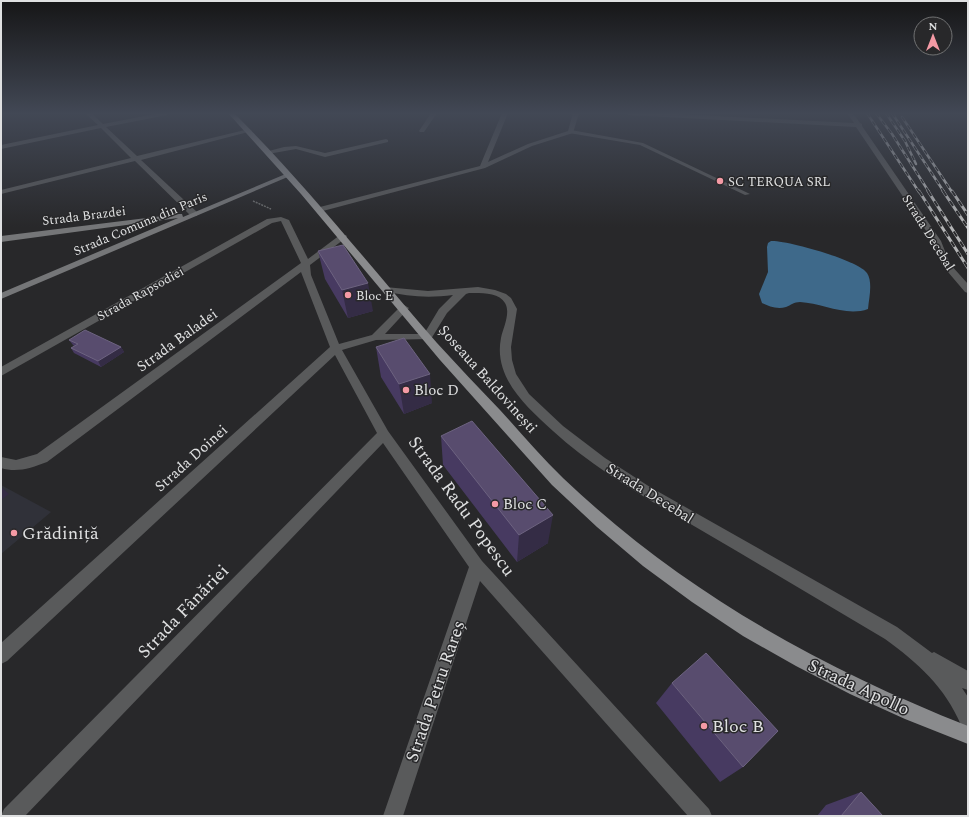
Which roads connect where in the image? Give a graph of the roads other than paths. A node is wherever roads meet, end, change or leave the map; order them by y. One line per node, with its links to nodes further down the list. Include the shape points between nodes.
1 (130, 151): 11 (street)
2 (169, 151): 11 (street)
3 (273, 151): 10 (lane)
4 (309, 151): 5 (lane, via 319,155)
5 (342, 151)
6 (490, 151): 12 (street)
7 (517, 151): 12 (street)
8 (655, 151): 15 (lane)
9 (877, 151): 23 (street, Strada Decebal, via 936,241 946,265)
10 (268, 152): 13 (main road, Șoseaua Baldovinești)
11 (138, 159): 14 (street); 17 (street)
12 (484, 167): 16 (street)
13 (288, 174): 16 (main road, Șoseaua Baldovinești); 17 (street, Strada Comuna din Paris)
14 (1, 192)
15 (747, 194)
16 (319, 210): 19 (main road, Șoseaua Baldovinești)
17 (194, 214): 20 (street, Strada Brazdei); 25 (street, Strada Comuna din Paris)
18 (281, 219): 21 (street, Strada Radu Popescu, via 285,220); 30 (street, Strada Rapsodiei, via 270,221)
19 (343, 237): 21 (street, Strada Baladei); 22 (main road, Șoseaua Baldovinești)
20 (1, 239)
21 (306, 264): 29 (street, Strada Radu Popescu, via 306,275); 32 (street, Strada Baladei, via 42,458 14,466)
22 (388, 289): 24 (street, Strada Decebal, via 420,294); 26 (main road, Șoseaua Baldovinești)
23 (968, 290)
24 (462, 291): 28 (street, via 443,311); 35 (street, Strada Decebal, via 490,291 509,300 513,307 506,345 509,370 530,402 589,454 639,488 891,633)
25 (1, 296)
26 (404, 308): 27 (street); 28 (main road, Șoseaua Baldovinești)
27 (376, 337): 28 (street, Strada Doinei); 29 (street, Strada Doinei)
28 (427, 337): 34 (main road, Șoseaua Baldovinești, via 584,507 659,570)
29 (336, 348): 31 (street, Strada Radu Popescu); 36 (street, Strada Doinei)
30 (1, 372)
31 (384, 434): 33 (street, Strada Radu Popescu); 40 (street, Strada Fânăriei)
32 (1, 462)
33 (477, 566): 41 (street, Strada Petru Rareș); 42 (street, Strada Radu Popescu)
34 (752, 632): 39 (main road, Strada Apollo, via 866,693)
35 (917, 651): 37 (street, Strada Decebal); 38 (street, Strada Decebal, via 950,684)
36 (1, 655)
37 (968, 681)
38 (968, 718)
39 (968, 735)
40 (11, 816)
41 (393, 816)
42 (702, 816)

